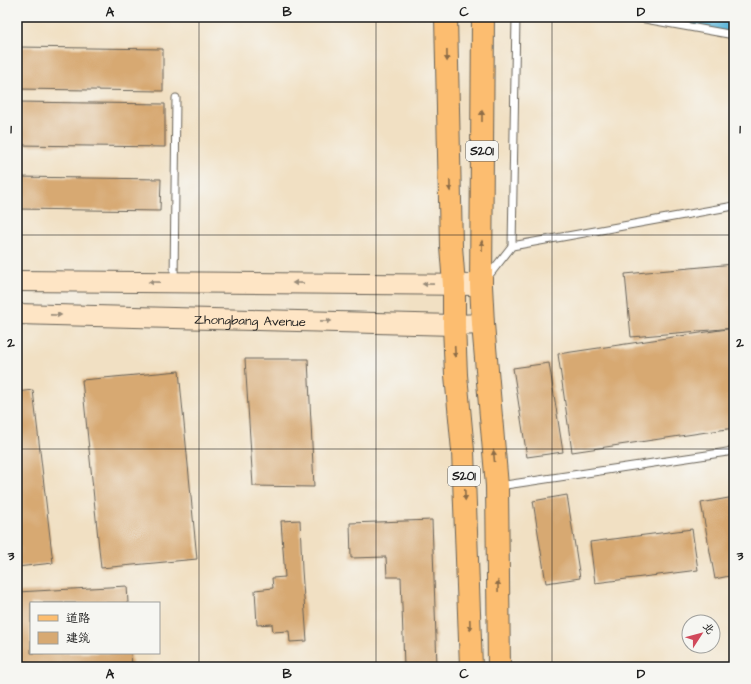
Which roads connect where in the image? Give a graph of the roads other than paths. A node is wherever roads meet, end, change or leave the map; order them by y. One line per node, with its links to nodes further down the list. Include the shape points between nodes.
1 (446, 17): 11 (main road, S201, one-way to 11)
2 (483, 17): 12 (main road, S201, one-way to 2)
3 (516, 17): 8 (lane)
4 (634, 17): 5 (lane)
5 (734, 35)
6 (176, 98): 10 (lane)
7 (734, 206): 8 (lane)
8 (512, 246): 12 (lane)
9 (17, 281): 10 (main road, one-way to 9)
10 (174, 282): 11 (main road, one-way to 10)
11 (454, 285): 12 (main road); 14 (main road, S201)
12 (481, 285): 15 (main road, S201)
13 (17, 314): 14 (main road, Zhongbang Avenue, one-way to 14)
14 (454, 324): 15 (main road, Zhongbang Avenue); 18 (main road, S201, one-way to 18, via 463,451)
15 (483, 324): 17 (main road, S201, one-way to 15)
16 (734, 451): 17 (lane)
17 (497, 486): 19 (main road, S201, one-way to 17)
18 (471, 667)
19 (499, 667)

